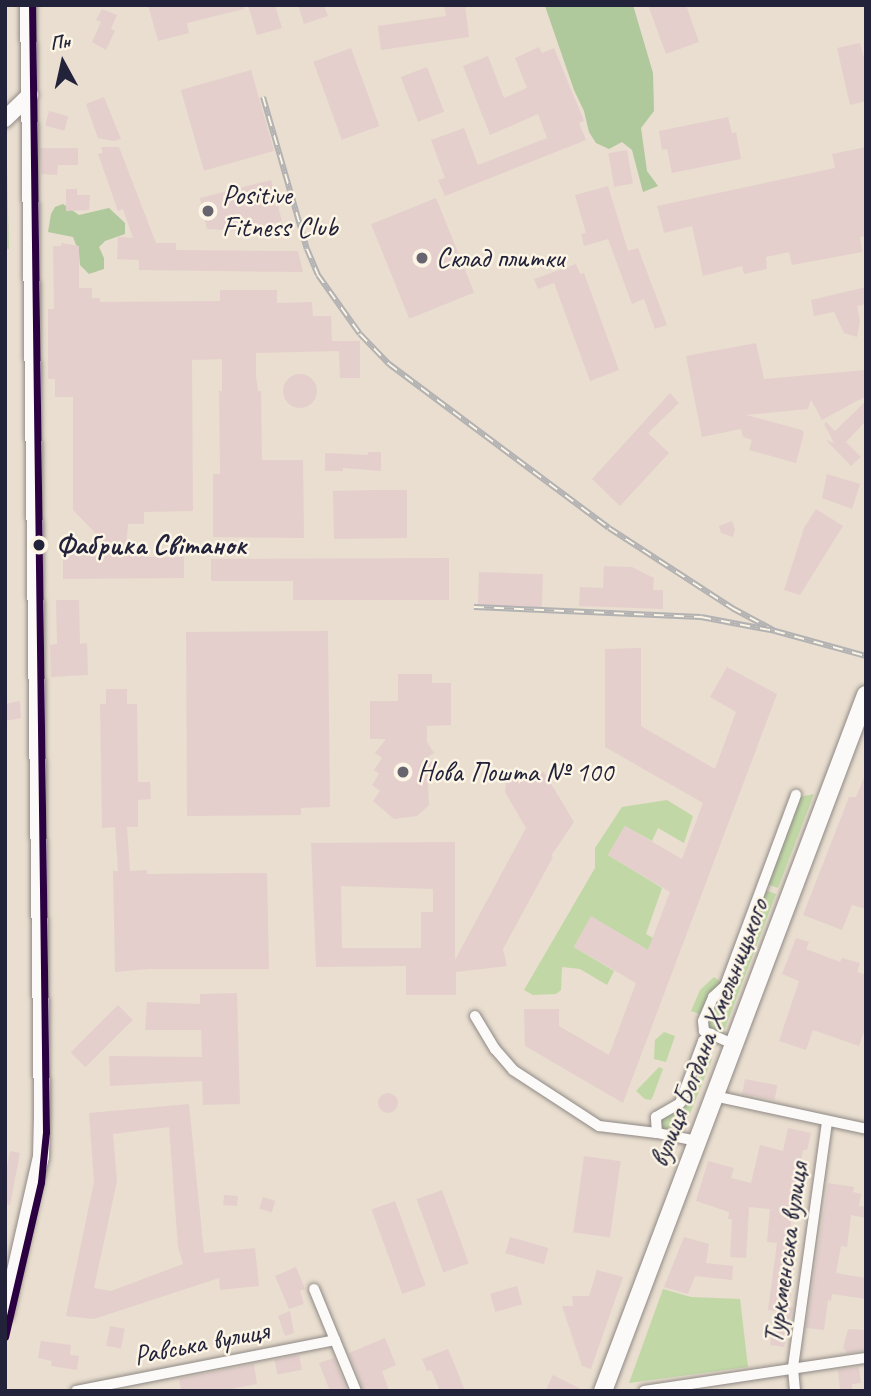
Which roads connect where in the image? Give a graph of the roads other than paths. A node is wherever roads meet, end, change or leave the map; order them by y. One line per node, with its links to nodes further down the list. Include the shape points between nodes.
1 (28, 5): 2 (main road)
2 (30, 95): 3 (main road); 15 (main road, via 42,1116 36,1185)
3 (5, 119)
4 (866, 695): 8 (main road, вулиця Богдана Хмельницького)
5 (796, 794): 7 (street, via 725,986 713,997 703,1021 704,1031)
6 (475, 1016): 12 (street, via 513,1070 599,1126)
7 (711, 1034): 8 (street); 12 (street, via 703,1041 680,1103 656,1116)
8 (733, 1044): 9 (main road, вулиця Богдана Хмельницького)
9 (714, 1096): 10 (street); 13 (main road, вулиця Богдана Хмельницького)
10 (827, 1122): 11 (street); 18 (street, Туркменська вулиця)
11 (866, 1129)
12 (657, 1133): 13 (street)
13 (696, 1141): 21 (main road, вулиця Богдана Хмельницького)
14 (314, 1289): 16 (street)
15 (5, 1315)
16 (335, 1340): 19 (street, Равська вулиця); 20 (street)
17 (866, 1358): 18 (street)
18 (793, 1367): 22 (street); 23 (street, Туркменська вулиця)
19 (76, 1391)
20 (356, 1391)
21 (603, 1391)
22 (643, 1391)
23 (795, 1391)

